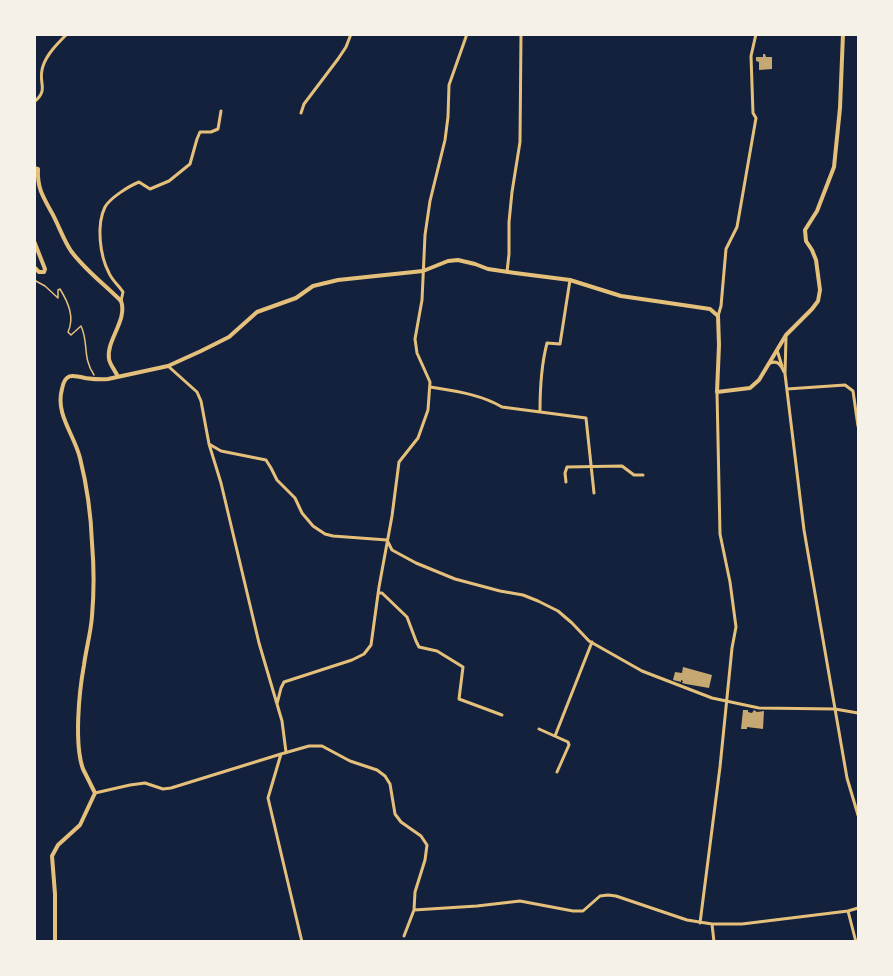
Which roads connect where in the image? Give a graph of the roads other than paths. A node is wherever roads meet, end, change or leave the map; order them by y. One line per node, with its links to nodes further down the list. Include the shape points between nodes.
1 (67, 34): 7 (street, via 42,68 43,90)
2 (351, 34): 9 (street)
3 (466, 34): 13 (street, via 449,85 445,140 430,201)
4 (756, 34): 17 (street, via 751,56 756,118 737,227 726,249)
5 (843, 34): 18 (street, via 834,167 805,230 816,260 818,301)
6 (521, 35): 14 (street, via 520,142 508,222)
7 (34, 102)
8 (221, 111): 16 (street, via 218,129 200,132 190,164 169,181 150,189 139,182 132,185 106,206 100,238 102,252 109,274 123,292)
9 (301, 113)
10 (34, 168): 16 (street, via 38,169 40,191 67,244)
11 (34, 241): 12 (street, via 45,270 42,273)
12 (34, 267)
13 (423, 271): 14 (street, via 458,260); 22 (street, via 313,286 296,298 257,312 229,337); 26 (street, via 415,339)
14 (507, 272): 15 (street)
15 (570, 280): 17 (street, via 621,296 710,309); 29 (street, via 560,344 547,343 544,355)
16 (121, 301): 25 (street, via 122,311 108,357)
17 (718, 316): 28 (street)
18 (786, 335): 19 (street); 20 (street)
19 (777, 350): 20 (street); 21 (street); 23 (street)
20 (785, 357): 24 (street)
21 (770, 363): 23 (street); 28 (street, via 750,388)
22 (168, 366): 25 (street); 31 (street, via 197,392)
23 (782, 366): 24 (street)
24 (785, 374): 27 (street)
25 (118, 377): 48 (street, via 98,380 69,376 60,400 80,457 92,531 92,616 78,728 83,767)
26 (430, 387): 29 (street, via 456,391 502,407); 36 (street, via 428,410 418,438 399,462)
27 (787, 389): 30 (street, via 845,385 853,391); 41 (street, via 804,530)
28 (717, 392): 39 (street, via 720,534 736,627)
29 (540, 411): 32 (street, via 586,418)
30 (858, 426)
31 (208, 444): 36 (street, via 220,451 266,460 317,530 333,536); 40 (street)
32 (591, 466): 33 (street, via 622,466 634,476); 34 (street, via 567,467); 35 (street)
33 (643, 475)
34 (566, 482)
35 (594, 493)
36 (387, 540): 37 (street); 38 (street, via 392,550 455,579 538,601 558,611)
37 (378, 593): 40 (street, via 371,645 364,654 284,682); 43 (street, via 407,616 419,647 437,651 463,667 459,699)
38 (592, 642): 39 (street, via 642,671); 45 (street)
39 (726, 702): 41 (street, via 759,708); 53 (street)
40 (277, 704): 46 (street)
41 (835, 709): 42 (street); 49 (street)
42 (858, 712)
43 (502, 715)
44 (538, 729): 45 (street)
45 (555, 736): 47 (street, via 570,745)
46 (284, 753): 48 (street, via 171,788 145,783); 51 (street, via 322,746 385,776 395,814 427,845); 57 (street, via 268,798)
47 (557, 772)
48 (95, 794): 56 (street, via 80,825 52,856)
49 (858, 815)
50 (858, 908): 52 (street)
51 (414, 910): 53 (street, via 520,901 573,911 583,910 600,896 608,895); 55 (street)
52 (848, 911): 54 (street); 59 (street)
53 (700, 923): 54 (street)
54 (712, 924): 58 (street)
55 (404, 936)
56 (55, 942)
57 (302, 942)
58 (714, 942)
59 (856, 942)

